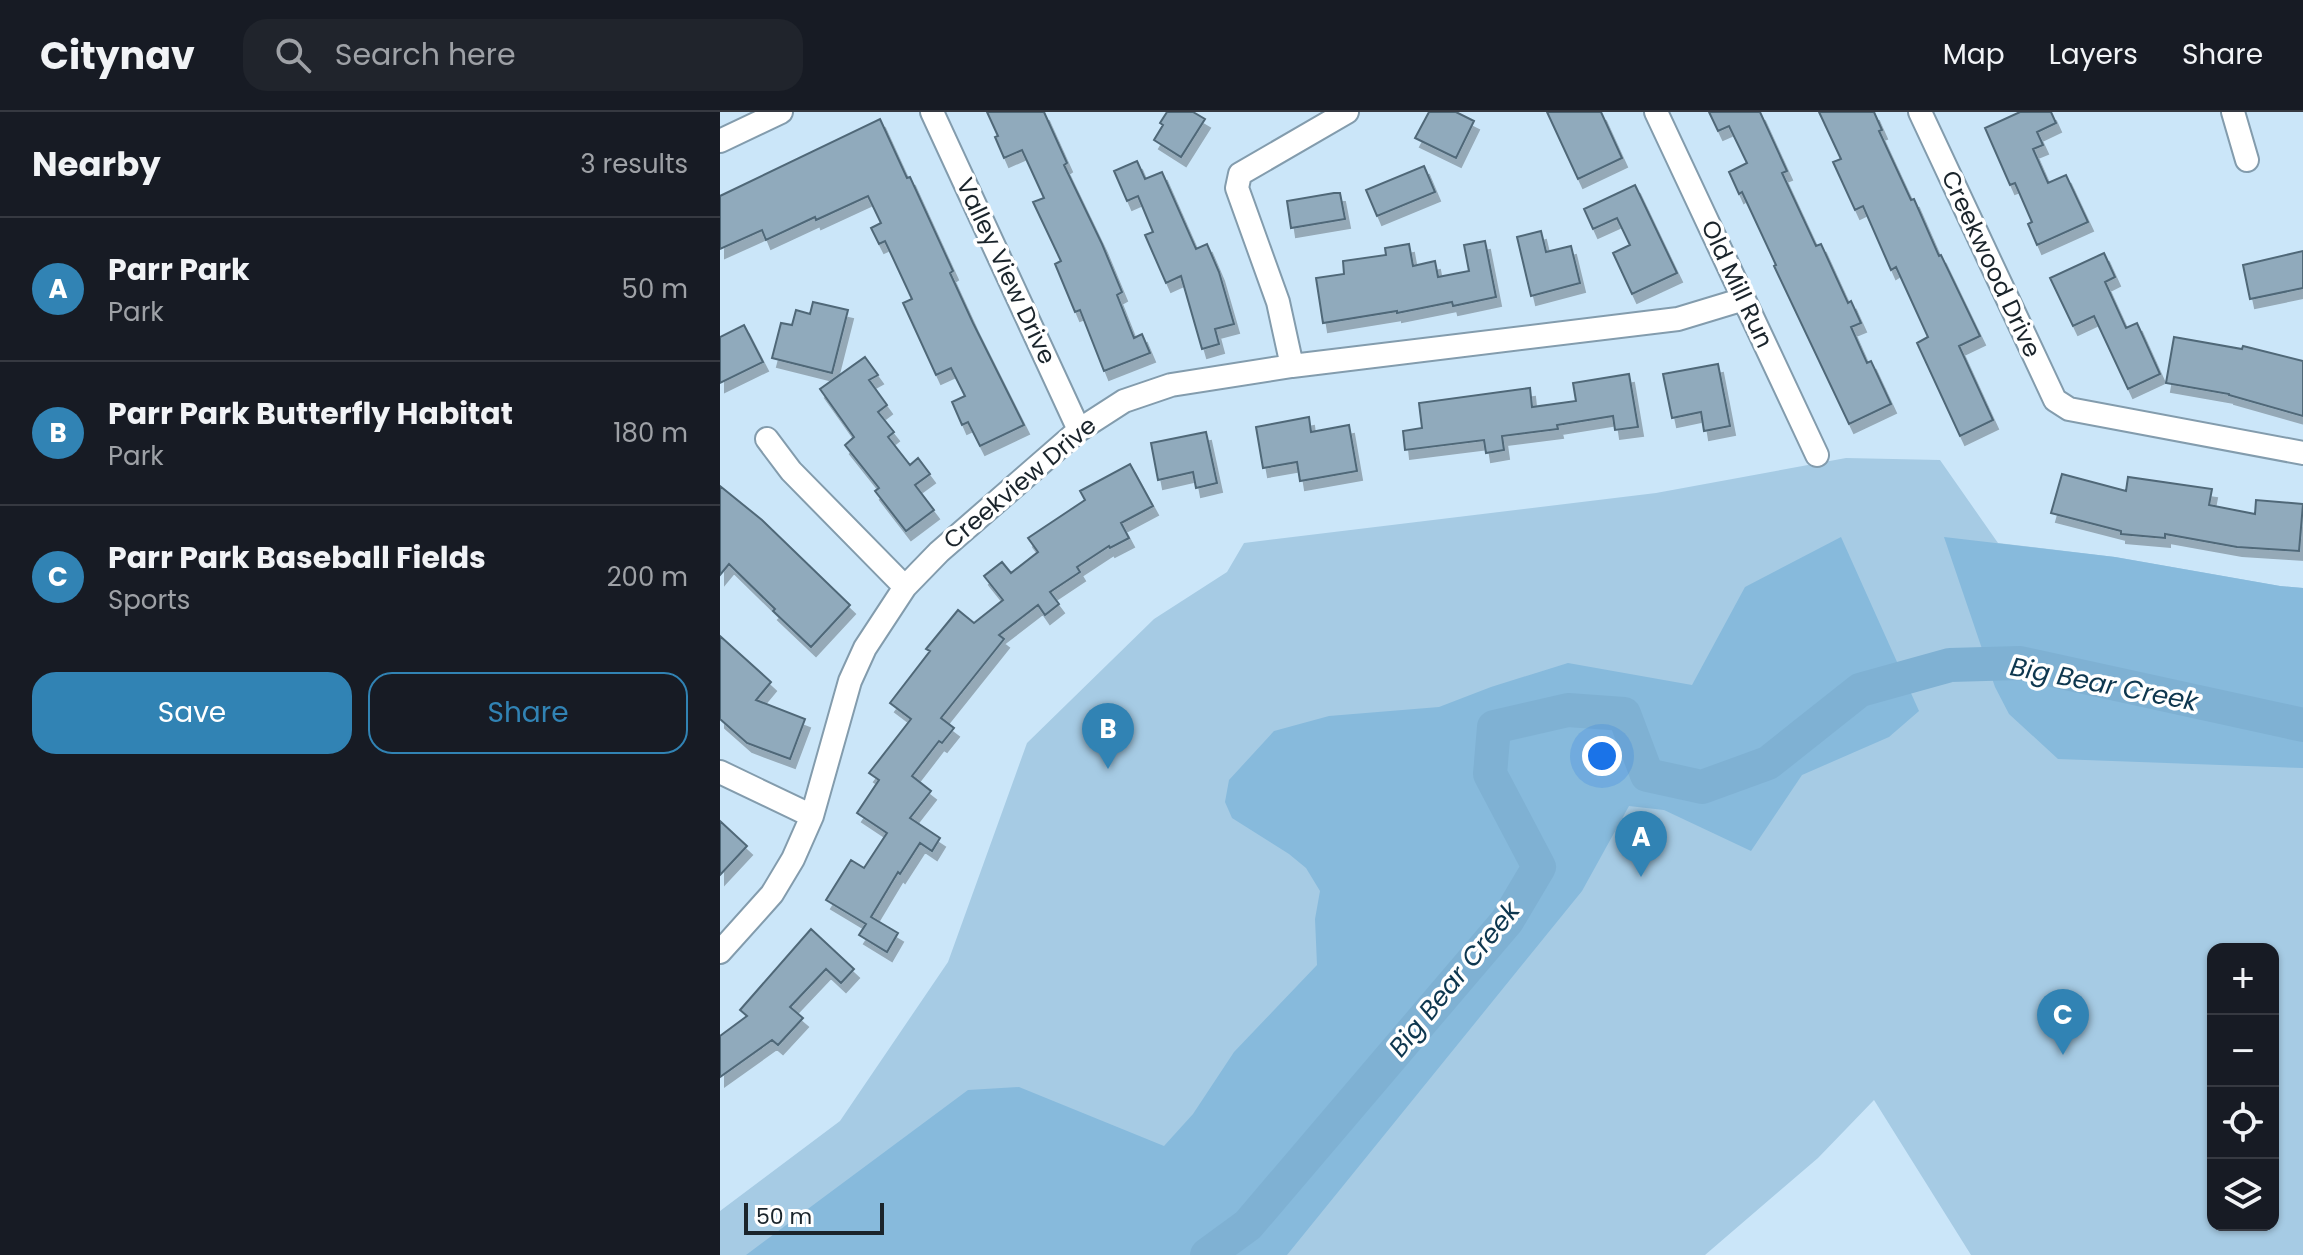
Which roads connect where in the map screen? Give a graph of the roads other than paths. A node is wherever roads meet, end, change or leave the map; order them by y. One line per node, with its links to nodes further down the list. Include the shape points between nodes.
1 (781, 112): 7 (street)
2 (932, 112): 11 (street, Valley View Drive)
3 (1347, 112): 10 (street, via 1240,174 1237,188 1278,302)
4 (1656, 112): 9 (street, Old Mill Run)
5 (1920, 112): 13 (street, Creekwood Drive, via 2055,400 2069,409)
6 (2233, 112): 8 (street)
7 (720, 141)
8 (2247, 160)
9 (1744, 299): 10 (street, Creekview Drive, via 1678,319); 14 (street, Old Mill Run)
10 (1292, 366): 11 (street, Creekview Drive, via 1171,385 1124,401)
11 (1079, 430): 15 (street, Creekview Drive)
12 (767, 439): 15 (street, via 791,471)
13 (2303, 453)
14 (1817, 455)
15 (905, 587): 17 (street, Creekview Drive, via 850,681)
16 (720, 772): 17 (street)
17 (812, 816): 18 (street, Creekview Drive, via 772,894)
18 (720, 952)

